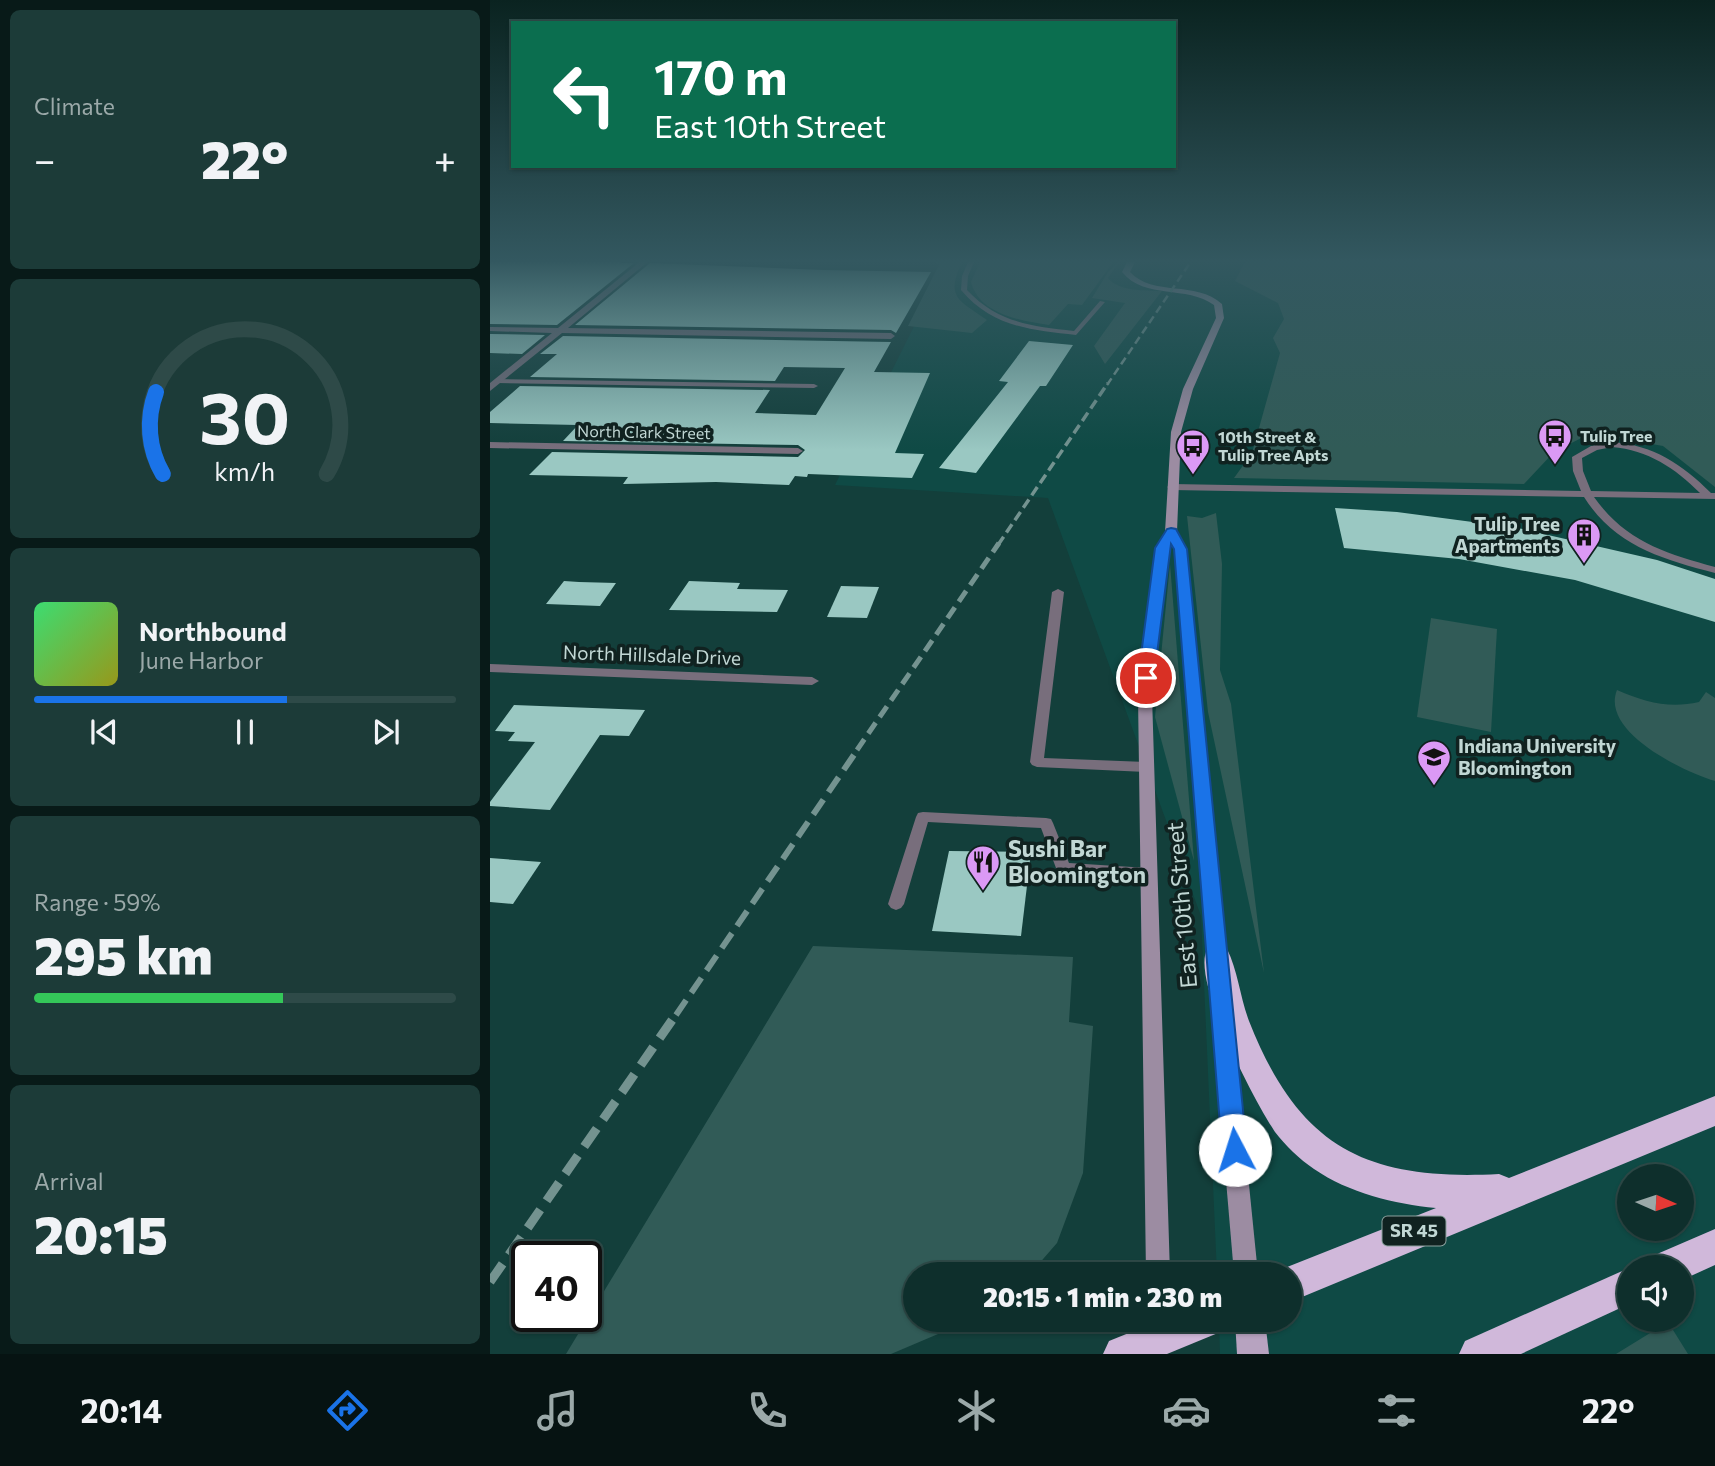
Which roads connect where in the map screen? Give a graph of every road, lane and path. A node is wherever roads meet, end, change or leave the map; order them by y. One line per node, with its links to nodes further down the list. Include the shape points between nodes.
1 (569, 323): 6 (street)
2 (1011, 323): 3 (lane, via 1076,333)
3 (1084, 323)
4 (1218, 323): 13 (street, East 10th Street, via 1188,389 1176,432)
5 (490, 329): 6 (street)
6 (561, 330): 7 (street); 8 (street)
7 (891, 336)
8 (498, 381): 9 (lane); 10 (street)
9 (814, 386)
10 (490, 388)
11 (490, 445): 12 (street, North Clark Street)
12 (798, 451)
13 (1172, 487): 14 (lane); 16 (street, East 10th Street)
14 (1587, 493): 15 (lane); 15 (lane, via 1576,469 1577,457 1606,444 1654,452 1680,467); 17 (lane, via 1602,516 1650,550)
15 (1712, 496)
16 (1171, 532): 21 (street, East 10th Street, via 1163,543 1147,661); 24 (street, East 10th Street, via 1180,549)
17 (1715, 570)
18 (1058, 592): 21 (lane, via 1037,762)
19 (490, 668): 20 (street, North Hillsdale Drive)
20 (812, 681)
21 (1146, 767): 22 (street, East 10th Street)
22 (1148, 874): 23 (lane, via 1064,868 1046,824 923,817); 29 (street, East 10th Street)
23 (896, 904)
24 (1217, 957): 26 (highway, via 1226,1001 1256,1068 1290,1125 1315,1151 1354,1172 1425,1189 1487,1192); 30 (street, East 10th Street)
25 (1715, 1111): 26 (highway, SR 45)
26 (1539, 1181): 31 (highway, SR 45)
27 (1715, 1247): 28 (highway)
28 (1694, 1256)
29 (1157, 1262)
30 (1245, 1262)
31 (1302, 1279)
32 (1617, 1291): 37 (highway)
33 (1251, 1332): 36 (main road)
34 (1157, 1338): 35 (highway)
35 (1122, 1354)
36 (1253, 1354)
37 (1478, 1354)

